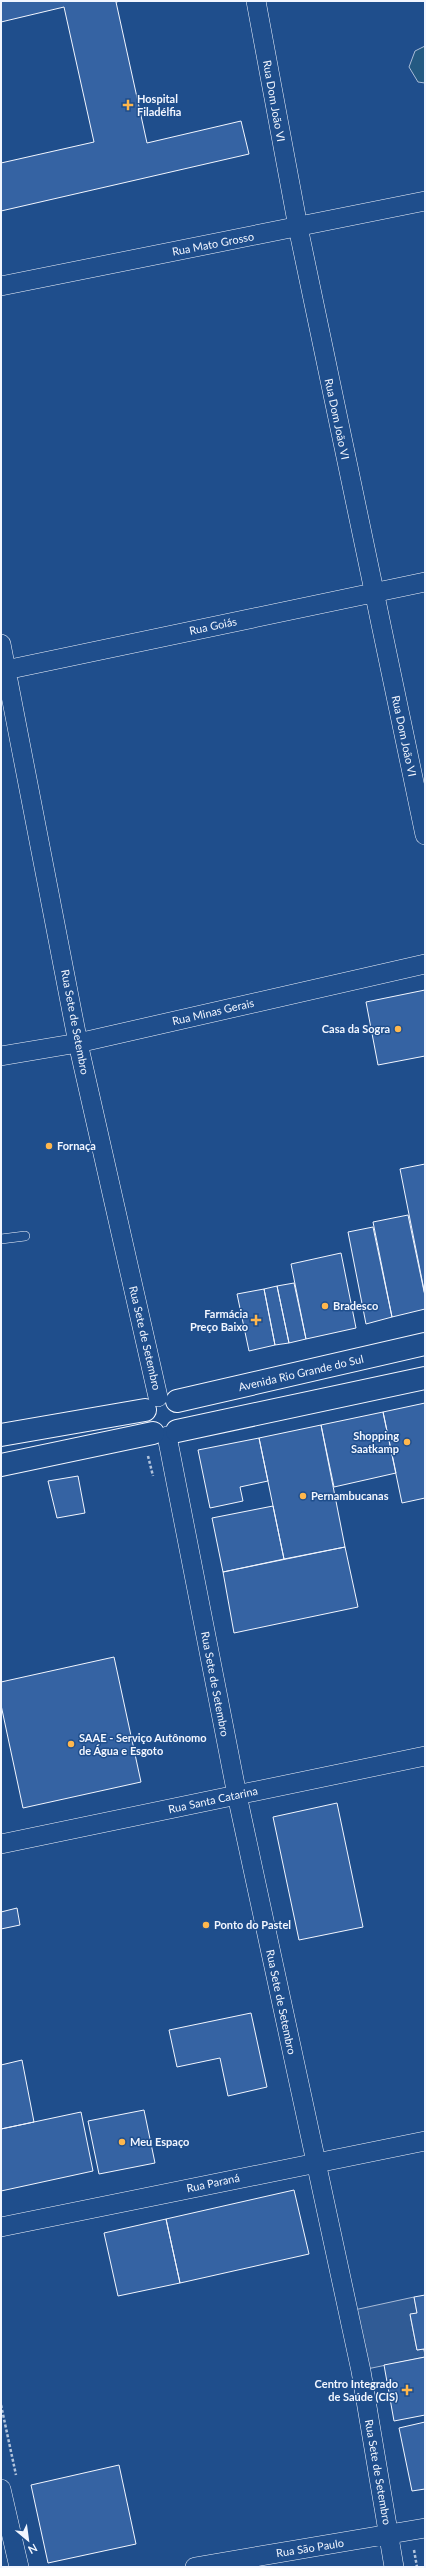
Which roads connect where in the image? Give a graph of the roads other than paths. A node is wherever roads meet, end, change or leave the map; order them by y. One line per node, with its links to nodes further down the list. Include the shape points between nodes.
1 (256, 1): 3 (street, Rua Dom João VI)
2 (425, 201): 3 (street, Rua Mato Grosso)
3 (298, 227): 4 (street, Rua Mato Grosso); 6 (street, Rua Dom João VI)
4 (1, 286)
5 (425, 582): 6 (street, Rua Goiás)
6 (373, 593): 8 (street, Rua Goiás); 9 (street, Rua Dom João VI)
7 (1, 644): 8 (street, Rua Sete de Setembro)
8 (4, 670): 11 (street, Rua Sete de Setembro)
9 (425, 835)
10 (425, 964): 11 (street, Rua Minas Gerais)
11 (78, 1043): 12 (street, Rua Minas Gerais); 17 (street, Rua Sete de Setembro)
12 (1, 1056)
13 (25, 1236): 14 (lane)
14 (1, 1239)
15 (425, 1344): 17 (main road, Avenida Rio Grande do Sul)
16 (425, 1378): 18 (main road)
17 (160, 1403): 18 (main road, via 145,1423); 18 (main road, via 184,1416); 19 (main road, Avenida Rio Grande do Sul)
18 (166, 1434): 20 (main road); 22 (street, Rua Sete de Setembro)
19 (1, 1435)
20 (1, 1465)
21 (425, 1756): 22 (street, Rua Santa Catarina)
22 (237, 1796): 23 (street, Rua Santa Catarina); 25 (street, Rua Sete de Setembro)
23 (1, 1844)
24 (425, 2141): 25 (street, Rua Paraná)
25 (314, 2162): 26 (street, Rua Paraná); 29 (street, Rua Sete de Setembro, via 360,2370)
26 (1, 2227)
27 (1, 2489): 30 (street)
28 (425, 2528): 29 (street, Rua São Paulo)
29 (388, 2535): 31 (street, Rua São Paulo); 32 (street, Rua Sete de Setembro)
30 (19, 2567)
31 (195, 2567)
32 (394, 2567)

